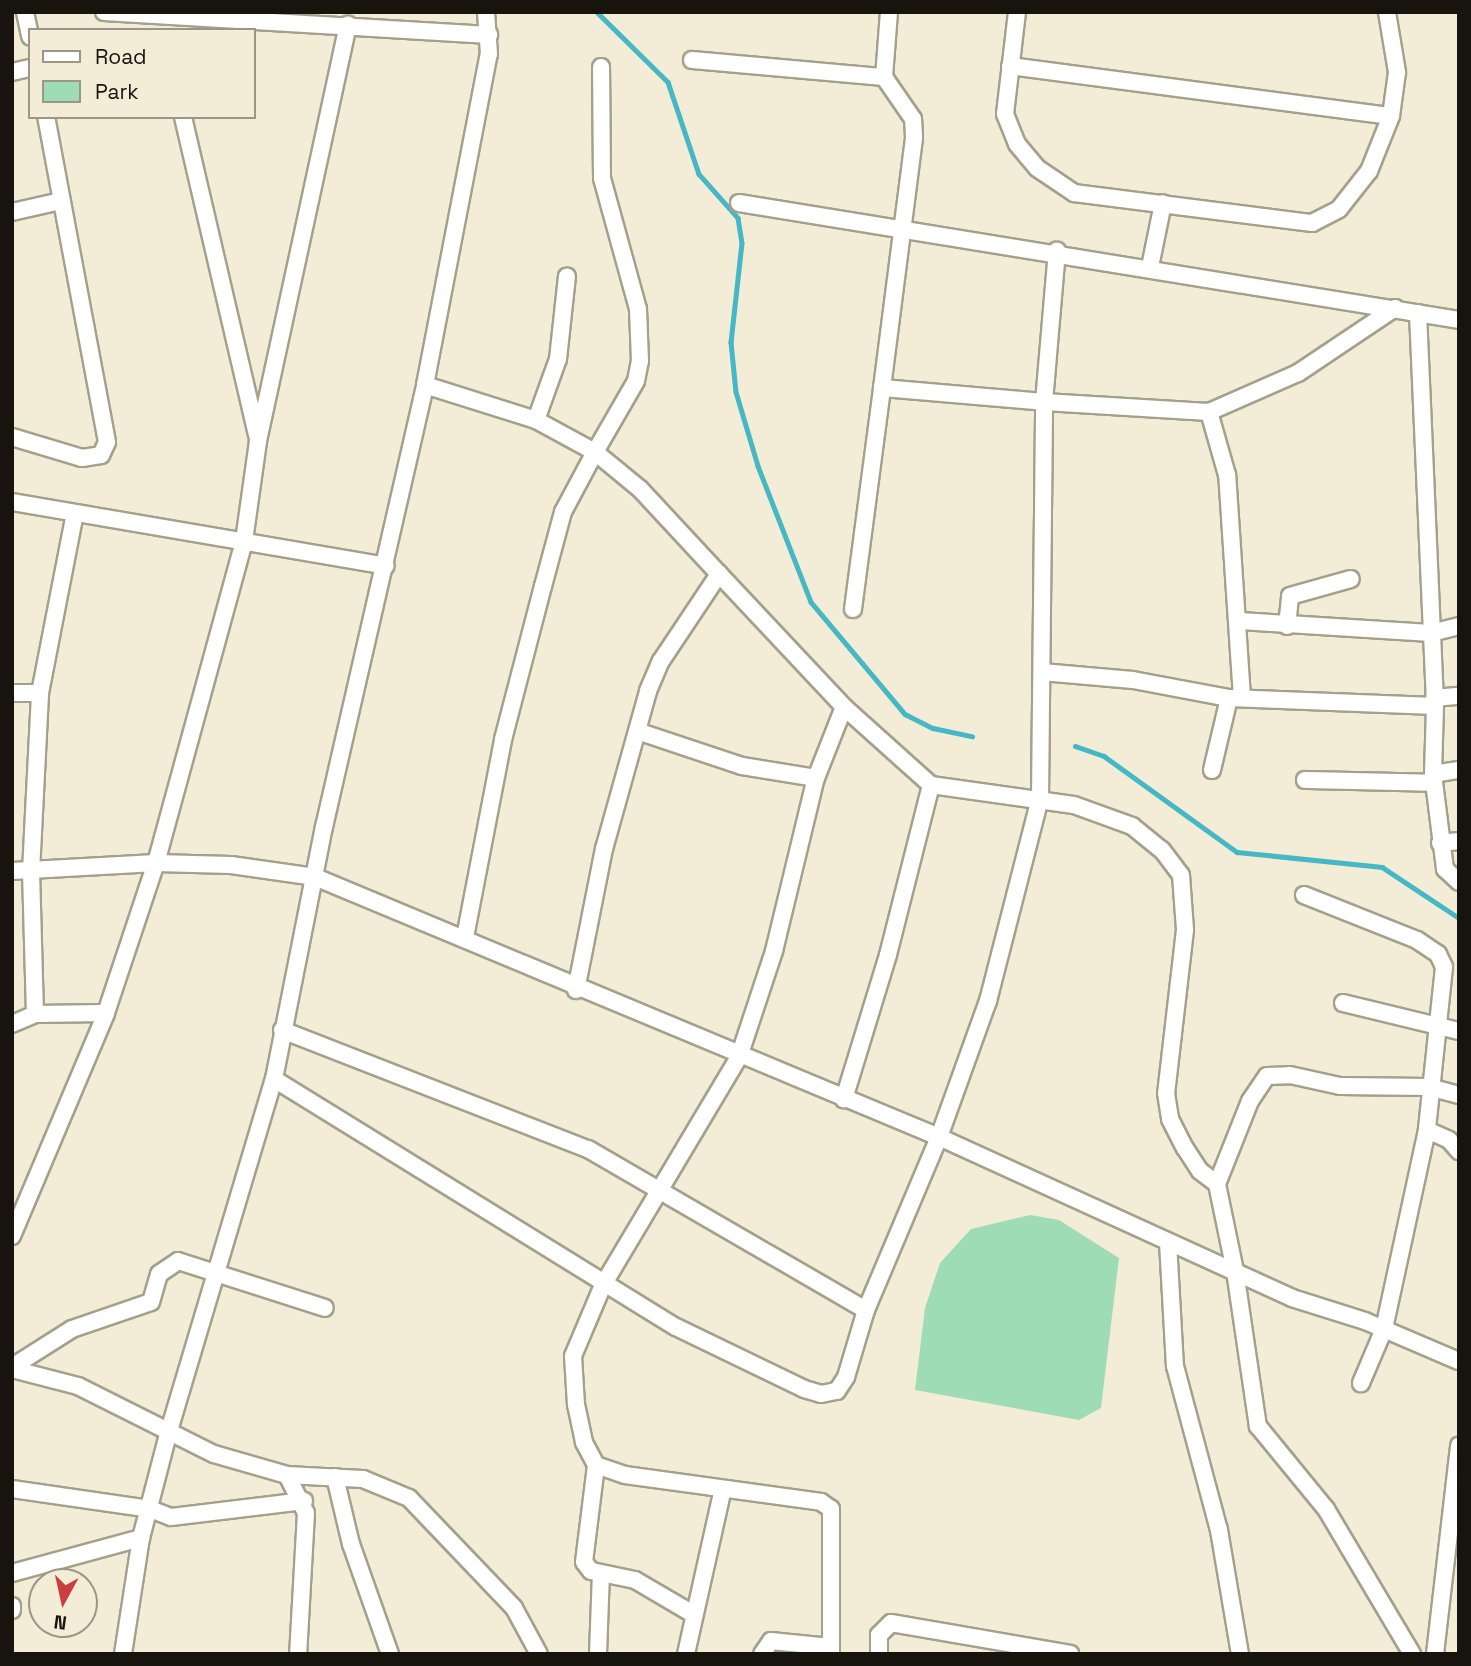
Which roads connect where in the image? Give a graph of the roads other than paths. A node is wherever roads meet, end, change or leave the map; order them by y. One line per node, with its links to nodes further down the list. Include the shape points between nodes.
1 (104, 12): 6 (street)
2 (486, 12): 8 (street)
3 (889, 12): 12 (street)
4 (1017, 12): 10 (street)
5 (1387, 12): 13 (street, via 1397,72)
6 (161, 23): 7 (street)
7 (348, 25): 8 (street); 33 (street)
8 (489, 35): 27 (street)
9 (692, 60): 12 (street)
10 (1010, 66): 13 (street); 18 (street, via 1005,114 1017,144 1037,168 1074,193)
11 (601, 67): 34 (street, via 602,178 638,309 640,361 636,382)
12 (884, 77): 20 (street, via 913,118)
13 (1391, 116): 18 (street, via 1369,172 1326,218 1312,223)
14 (46, 119): 16 (street)
15 (183, 119): 33 (street)
16 (61, 201): 19 (street); 32 (street, via 107,442 101,454 82,458)
17 (739, 203): 20 (street)
18 (1163, 203): 22 (street)
19 (12, 212)
20 (900, 227): 21 (street); 28 (street)
21 (1056, 251): 22 (street); 29 (street)
22 (1150, 267): 24 (street)
23 (567, 276): 31 (street, via 558,359)
24 (1395, 308): 25 (street); 30 (street, via 1298,373)
25 (1418, 313): 26 (street); 45 (street)
26 (1459, 320)
27 (425, 385): 31 (street); 38 (street)
28 (882, 388): 29 (street); 41 (street)
29 (1044, 402): 30 (street); 46 (street, via 1038,610)
30 (1209, 412): 42 (street, via 1227,475)
31 (536, 420): 34 (street)
32 (12, 437)
33 (258, 441): 37 (street)
34 (595, 452): 39 (street, via 640,489); 69 (street, via 563,512 542,586 503,740)
35 (12, 502): 36 (street)
36 (75, 513): 37 (street); 48 (street)
37 (244, 541): 38 (street); 63 (street)
38 (386, 566): 66 (street)
39 (719, 573): 52 (street); 53 (street, via 662,661)
40 (1351, 579): 43 (street, via 1290,596)
41 (853, 609)
42 (1240, 621): 43 (street); 50 (street)
43 (1287, 626): 45 (street)
44 (1459, 626): 45 (street)
45 (1431, 633): 51 (street)
46 (1042, 672): 50 (street, via 1133,680); 60 (street)
47 (12, 693): 48 (street)
48 (40, 693): 65 (street)
49 (1459, 696): 51 (street)
50 (1236, 698): 51 (street); 54 (street)
51 (1434, 702): 57 (street)
52 (844, 707): 56 (street); 59 (street)
53 (637, 731): 56 (street, via 742,766); 70 (street, via 604,849)
54 (1212, 770)
55 (1459, 770): 57 (street)
56 (816, 778): 78 (street, via 774,951)
57 (1433, 779): 58 (street); 62 (street)
58 (1305, 780)
59 (931, 785): 60 (street); 82 (street, via 888,955)
60 (1040, 798): 84 (street, via 988,1001); 86 (street, via 1132,826 1162,850 1181,876 1185,930 1166,1093 1170,1119 1185,1148 1200,1171)
61 (1459, 841): 62 (street)
62 (1440, 843): 67 (street, via 1445,869)
63 (156, 863): 65 (street); 66 (street, via 231,865); 72 (street)
64 (12, 871): 65 (street)
65 (31, 872): 73 (street)
66 (315, 877): 69 (street); 76 (street)
67 (1459, 882)
68 (1304, 895): 75 (street, via 1417,940 1438,954 1444,967)
69 (466, 938): 70 (street)
70 (576, 990): 78 (street)
71 (1343, 1003): 75 (street)
72 (106, 1013): 73 (street); 88 (street)
73 (34, 1014): 74 (street)
74 (12, 1024)
75 (1436, 1024): 77 (street); 80 (street)
76 (282, 1030): 79 (street); 87 (street, via 587,1149)
77 (1459, 1031)
78 (739, 1057): 82 (street); 87 (street)
79 (274, 1079): 91 (street); 92 (street)
80 (1429, 1087): 81 (street); 83 (street); 86 (street, via 1340,1086 1290,1075 1267,1076 1250,1101)
81 (1459, 1095)
82 (844, 1099): 84 (street)
83 (1427, 1130): 85 (street, via 1449,1140); 95 (street)
84 (939, 1137): 89 (street); 94 (street)
85 (1459, 1151)
86 (1217, 1184): 90 (street)
87 (661, 1191): 92 (street); 94 (street)
88 (12, 1236)
89 (1168, 1242): 90 (street); 122 (street, via 1175,1366 1219,1530)
90 (1235, 1270): 95 (street, via 1292,1298); 123 (street, via 1258,1426 1326,1509)
91 (216, 1271): 93 (street); 97 (street, via 178,1261 167,1264 151,1302 72,1329); 99 (street)
92 (603, 1285): 94 (street, via 676,1328 821,1394 837,1391 846,1377); 101 (street, via 573,1356 583,1442)
93 (325, 1308)
94 (866, 1310)
95 (1384, 1329): 96 (street); 98 (street)
96 (1459, 1361)
97 (12, 1368): 99 (street, via 78,1386)
98 (1361, 1382)
99 (168, 1434): 102 (street, via 214,1454); 107 (street)
100 (1459, 1445): 124 (street)
101 (596, 1465): 105 (street, via 625,1475); 110 (street, via 584,1562)
102 (287, 1475): 103 (street); 106 (street)
103 (335, 1476): 115 (street, via 351,1544); 116 (street, via 363,1479 409,1498 514,1608)
104 (12, 1489): 107 (street)
105 (723, 1489): 111 (street); 112 (street, via 821,1502 831,1509)
106 (304, 1502): 107 (street, via 197,1517 171,1517); 114 (street)
107 (150, 1509): 108 (street)
108 (141, 1538): 109 (street); 113 (street)
109 (12, 1573)
110 (601, 1574): 111 (street, via 635,1580); 117 (street)
111 (693, 1614): 118 (street)
112 (831, 1650): 119 (street, via 771,1641)
113 (123, 1654)
114 (298, 1654)
115 (390, 1654)
116 (540, 1654)
117 (598, 1654)
118 (686, 1654)
119 (762, 1654)
120 (879, 1654): 121 (street, via 879,1635 891,1623)
121 (1070, 1654)
122 (1240, 1654)
123 (1412, 1654)
124 (1435, 1654)

